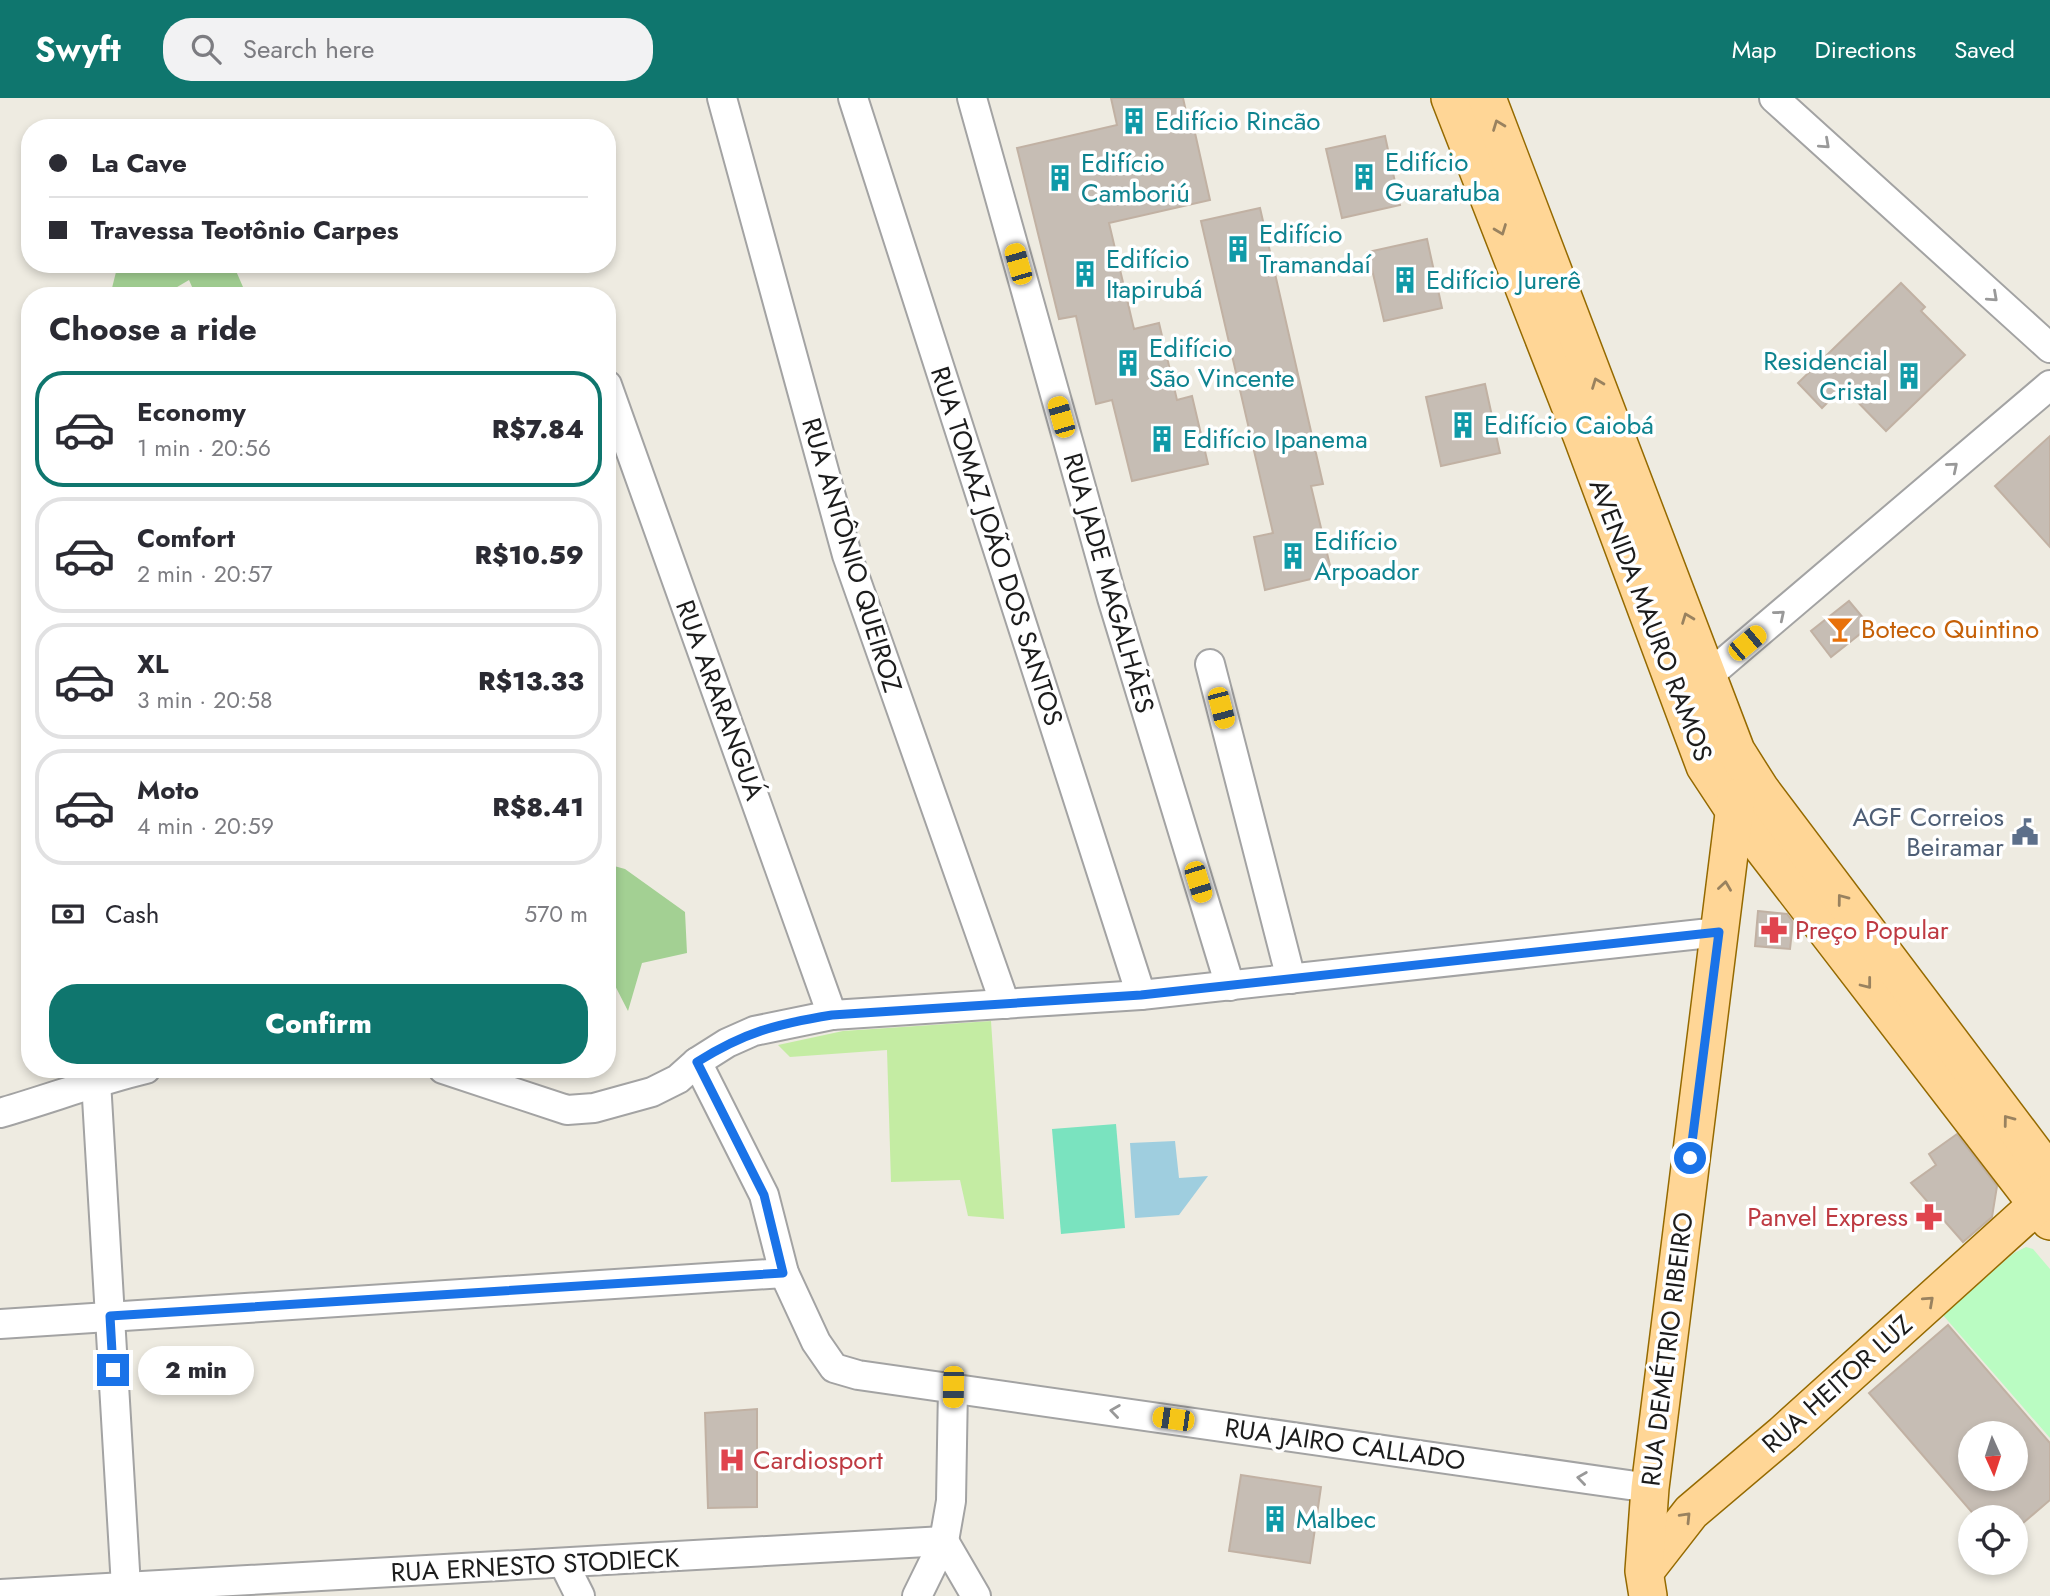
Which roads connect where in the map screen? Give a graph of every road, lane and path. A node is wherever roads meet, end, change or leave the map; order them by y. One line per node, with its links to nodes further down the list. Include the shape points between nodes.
1 (722, 98): 18 (street, RUA ANTÔNIO QUEIROZ, via 847,555)
2 (853, 98): 17 (street, RUA TOMAZ JOÃO DOS SANTOS)
3 (972, 98): 16 (street, RUA JADE MAGALHÃES, via 1112,598)
4 (1450, 98): 13 (main road, AVENIDA MAURO RAMOS, one-way to 13, via 1699,752)
5 (1487, 98): 11 (main road, AVENIDA MAURO RAMOS, one-way to 5)
6 (1774, 98): 7 (street, one-way to 7)
7 (2050, 348)
8 (2050, 384): 11 (street, one-way to 8)
9 (616, 411): 19 (street, RUA ARARANGUÁ)
10 (1210, 664): 15 (street)
11 (1709, 675): 12 (main road, AVENIDA MAURO RAMOS)
12 (1736, 751): 13 (main road, RUA DEMÉTRIO RIBEIRO); 25 (main road, AVENIDA MAURO RAMOS, one-way to 12)
13 (1736, 813): 14 (main road, RUA DEMÉTRIO RIBEIRO, one-way to 13); 25 (main road, AVENIDA MAURO RAMOS, one-way to 25)
14 (1719, 932): 15 (street); 30 (main road, RUA DEMÉTRIO RIBEIRO)
15 (1291, 979): 16 (street)
16 (1230, 986): 17 (street)
17 (1141, 995): 18 (street)
18 (1005, 1004): 19 (street)
19 (832, 1015): 20 (street, via 754,1031)
20 (697, 1062): 22 (street, via 678,1079 652,1092 594,1108 567,1110); 26 (street, RUA JAIRO CALLADO, via 764,1195)
21 (108, 1078): 23 (street)
22 (470, 1078)
23 (96, 1081): 24 (street); 27 (street)
24 (0, 1113)
25 (2047, 1198): 33 (main road, RUA HEITOR LUZ, one-way to 25, via 1690,1512)
26 (783, 1273): 27 (street); 29 (street, RUA JAIRO CALLADO, via 816,1342 834,1368 858,1376)
27 (110, 1316): 28 (street); 34 (street)
28 (0, 1324)
29 (953, 1387): 30 (street, RUA JAIRO CALLADO, one-way to 29); 31 (street, via 953,1483)
30 (1650, 1488): 33 (main road, RUA DEMÉTRIO RIBEIRO)
31 (944, 1541): 32 (street, RUA ERNESTO STODIECK); 37 (street); 38 (street)
32 (564, 1564): 34 (street, RUA ERNESTO STODIECK); 36 (street)
33 (1646, 1583)
34 (126, 1587): 35 (street, RUA ERNESTO STODIECK)
35 (0, 1594)
36 (580, 1596)
37 (917, 1596)
38 (976, 1596)

